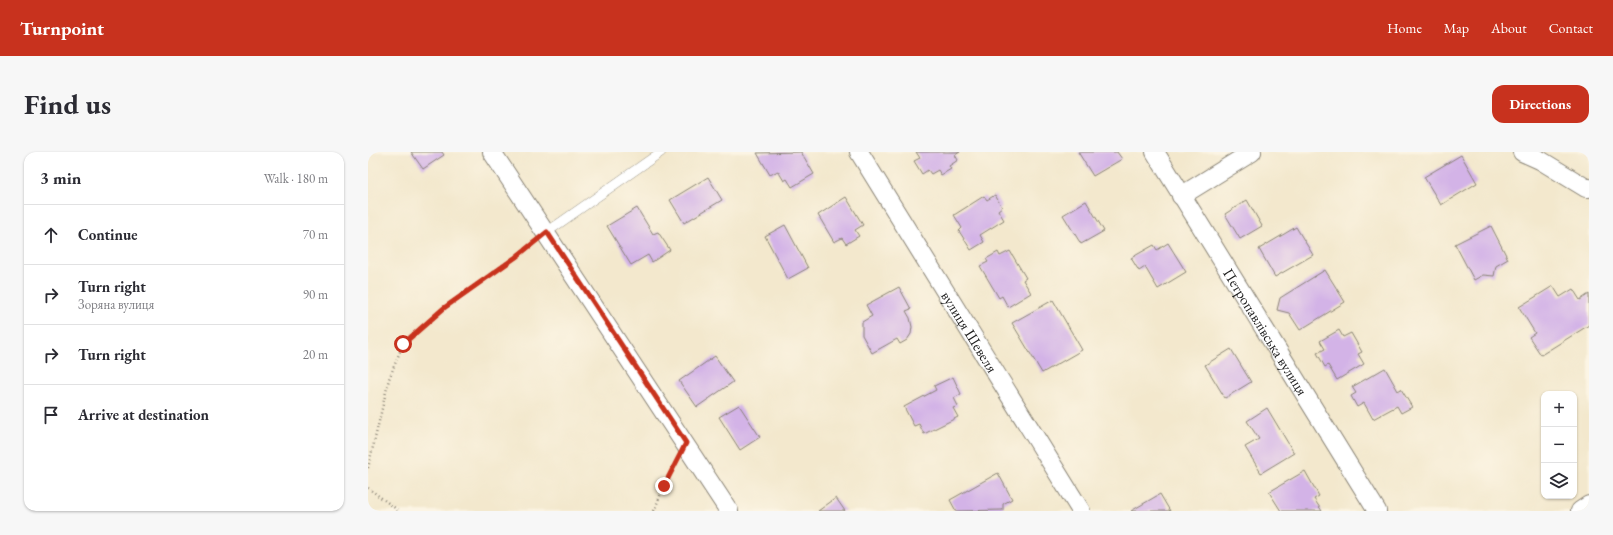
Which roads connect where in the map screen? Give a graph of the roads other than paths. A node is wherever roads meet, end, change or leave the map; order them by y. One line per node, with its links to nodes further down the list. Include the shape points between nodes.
1 (492, 152): 9 (street)
2 (661, 152): 9 (lane)
3 (859, 152): 12 (street, вулиця Шевеля)
4 (1155, 152): 8 (street, Петропавлівська вулиця)
5 (1252, 152): 8 (street)
6 (1522, 152): 7 (street)
7 (1589, 188)
8 (1181, 196): 13 (street, Петропавлівська вулиця)
9 (547, 232): 11 (street)
10 (1589, 506): 14 (street)
11 (729, 511)
12 (1081, 511)
13 (1377, 511)
14 (1580, 511)

